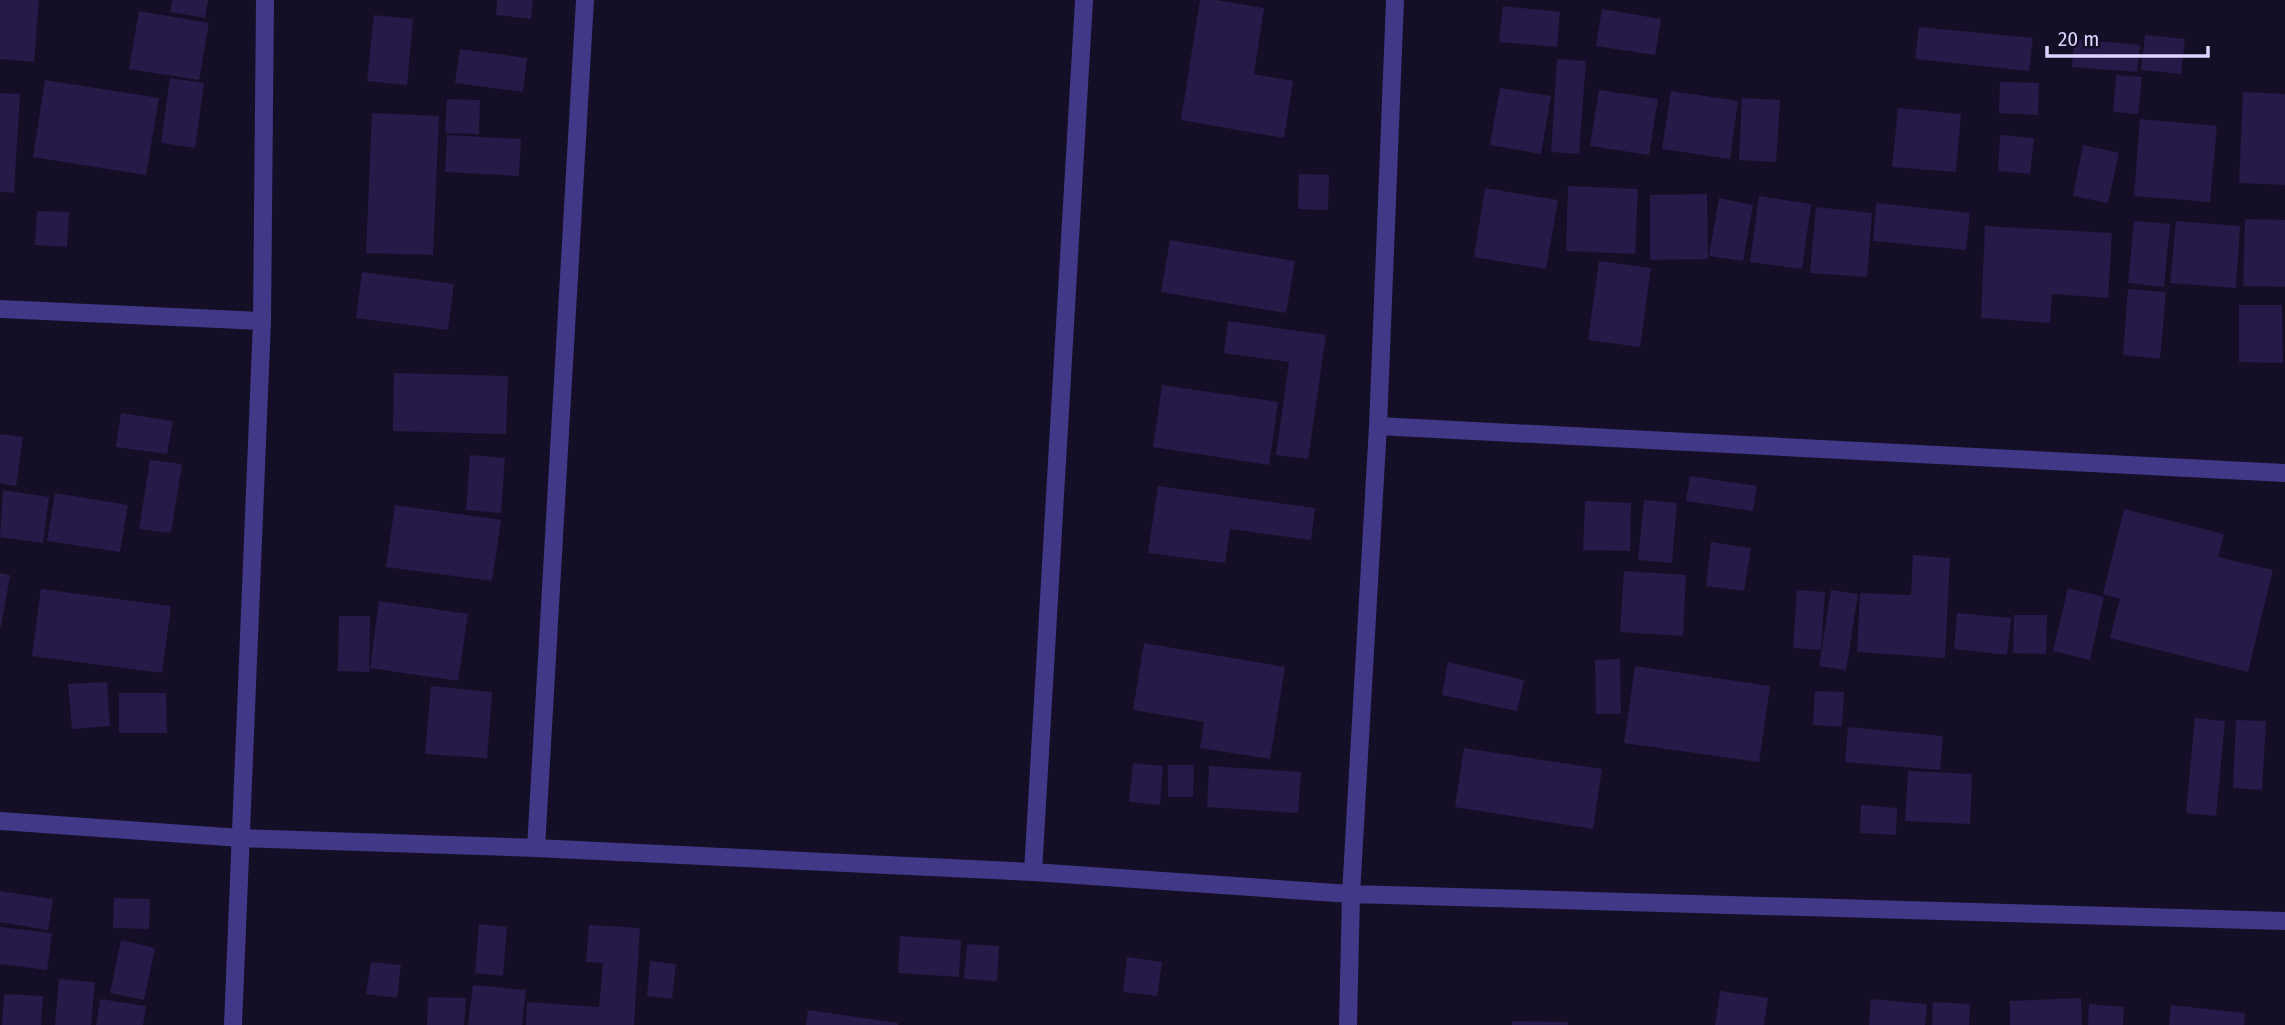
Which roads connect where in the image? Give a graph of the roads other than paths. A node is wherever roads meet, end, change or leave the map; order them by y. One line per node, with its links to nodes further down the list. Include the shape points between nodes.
1 (265, 0): 6 (street)
2 (585, 0): 11 (street)
3 (1084, 0): 12 (street)
4 (1395, 0): 7 (street)
5 (0, 309): 6 (street)
6 (262, 321): 10 (street)
7 (1378, 426): 8 (street); 13 (street)
8 (2285, 473)
9 (0, 821): 10 (street)
10 (242, 838): 11 (street); 15 (street)
11 (536, 848): 12 (street)
12 (1034, 872): 13 (street)
13 (1350, 894): 14 (street); 16 (street)
14 (2285, 921)
15 (233, 1025)
16 (1348, 1025)

